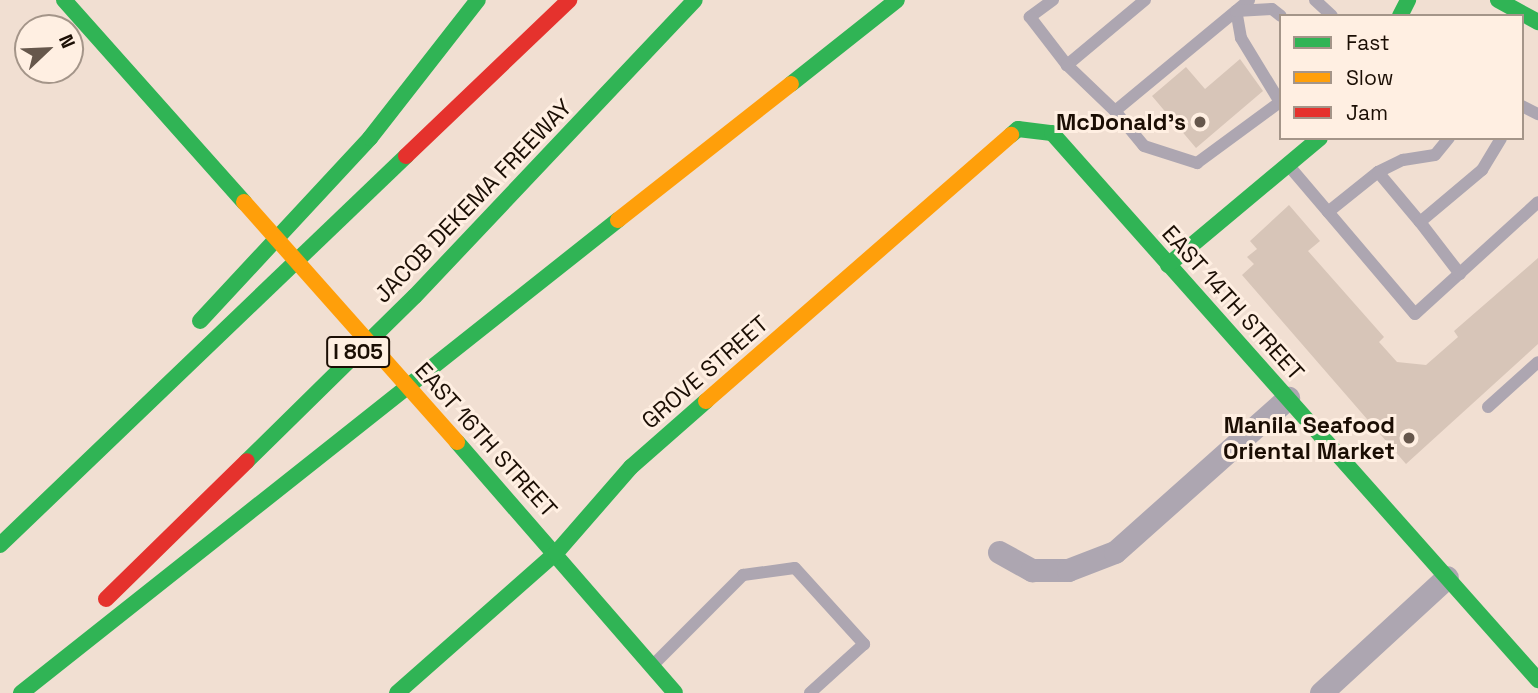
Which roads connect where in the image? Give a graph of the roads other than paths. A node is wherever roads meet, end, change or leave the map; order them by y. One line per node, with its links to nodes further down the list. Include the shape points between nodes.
1 (64, 0): 38 (main road, EAST 16TH STREET, bridge)
2 (478, 0): 30 (main road, via 370,138)
3 (569, 0): 36 (main road)
4 (695, 0): 42 (main road, JACOB DEKEMA FREEWAY / I 805, via 415,296)
5 (898, 0): 43 (main road)
6 (1053, 0): 15 (lane, via 1030,18)
7 (1145, 0): 15 (lane)
8 (1249, 0): 11 (lane)
9 (1315, 0): 13 (lane)
10 (1498, 0): 14 (main road)
11 (1236, 11): 12 (lane, via 1272,9); 16 (lane, via 1241,38); 18 (lane)
12 (1279, 14)
13 (1330, 14)
14 (1523, 14)
15 (1067, 65): 18 (lane)
16 (1279, 100)
17 (1279, 103): 18 (lane, via 1197,163 1144,146)
18 (1115, 111)
19 (1318, 140): 23 (main road)
20 (1448, 140): 24 (lane, via 1435,155 1403,160)
21 (1500, 140): 27 (lane, via 1482,170)
22 (1062, 144): 28 (main road, EAST 14TH STREET); 38 (main road, GROVE STREET, via 1052,133 1018,129 631,467)
23 (1288, 166): 26 (lane); 28 (main road)
24 (1378, 172): 26 (lane); 27 (lane)
25 (1537, 207): 29 (lane)
26 (1328, 212): 29 (lane, via 1415,314)
27 (1420, 222): 29 (lane)
28 (1168, 265): 32 (main road, EAST 14TH STREET)
29 (1460, 274)
30 (190, 332)
31 (1538, 362): 33 (lane)
32 (1287, 398): 37 (street, via 1115,552 1068,570 1032,570); 39 (main road, EAST 14TH STREET)
33 (1488, 407)
34 (76, 447): 35 (main road)
35 (0, 529)
36 (0, 545)
37 (999, 552)
38 (556, 553): 40 (main road, EAST 16TH STREET); 44 (main road, GROVE STREET)
39 (1447, 577): 41 (main road, EAST 14TH STREET); 47 (street)
40 (652, 666): 45 (main road, EAST 16TH STREET); 46 (lane, via 743,575 795,568 864,644)
41 (1538, 680)
42 (9, 693)
43 (21, 693)
44 (397, 693)
45 (676, 693)
46 (810, 693)
47 (1321, 693)

